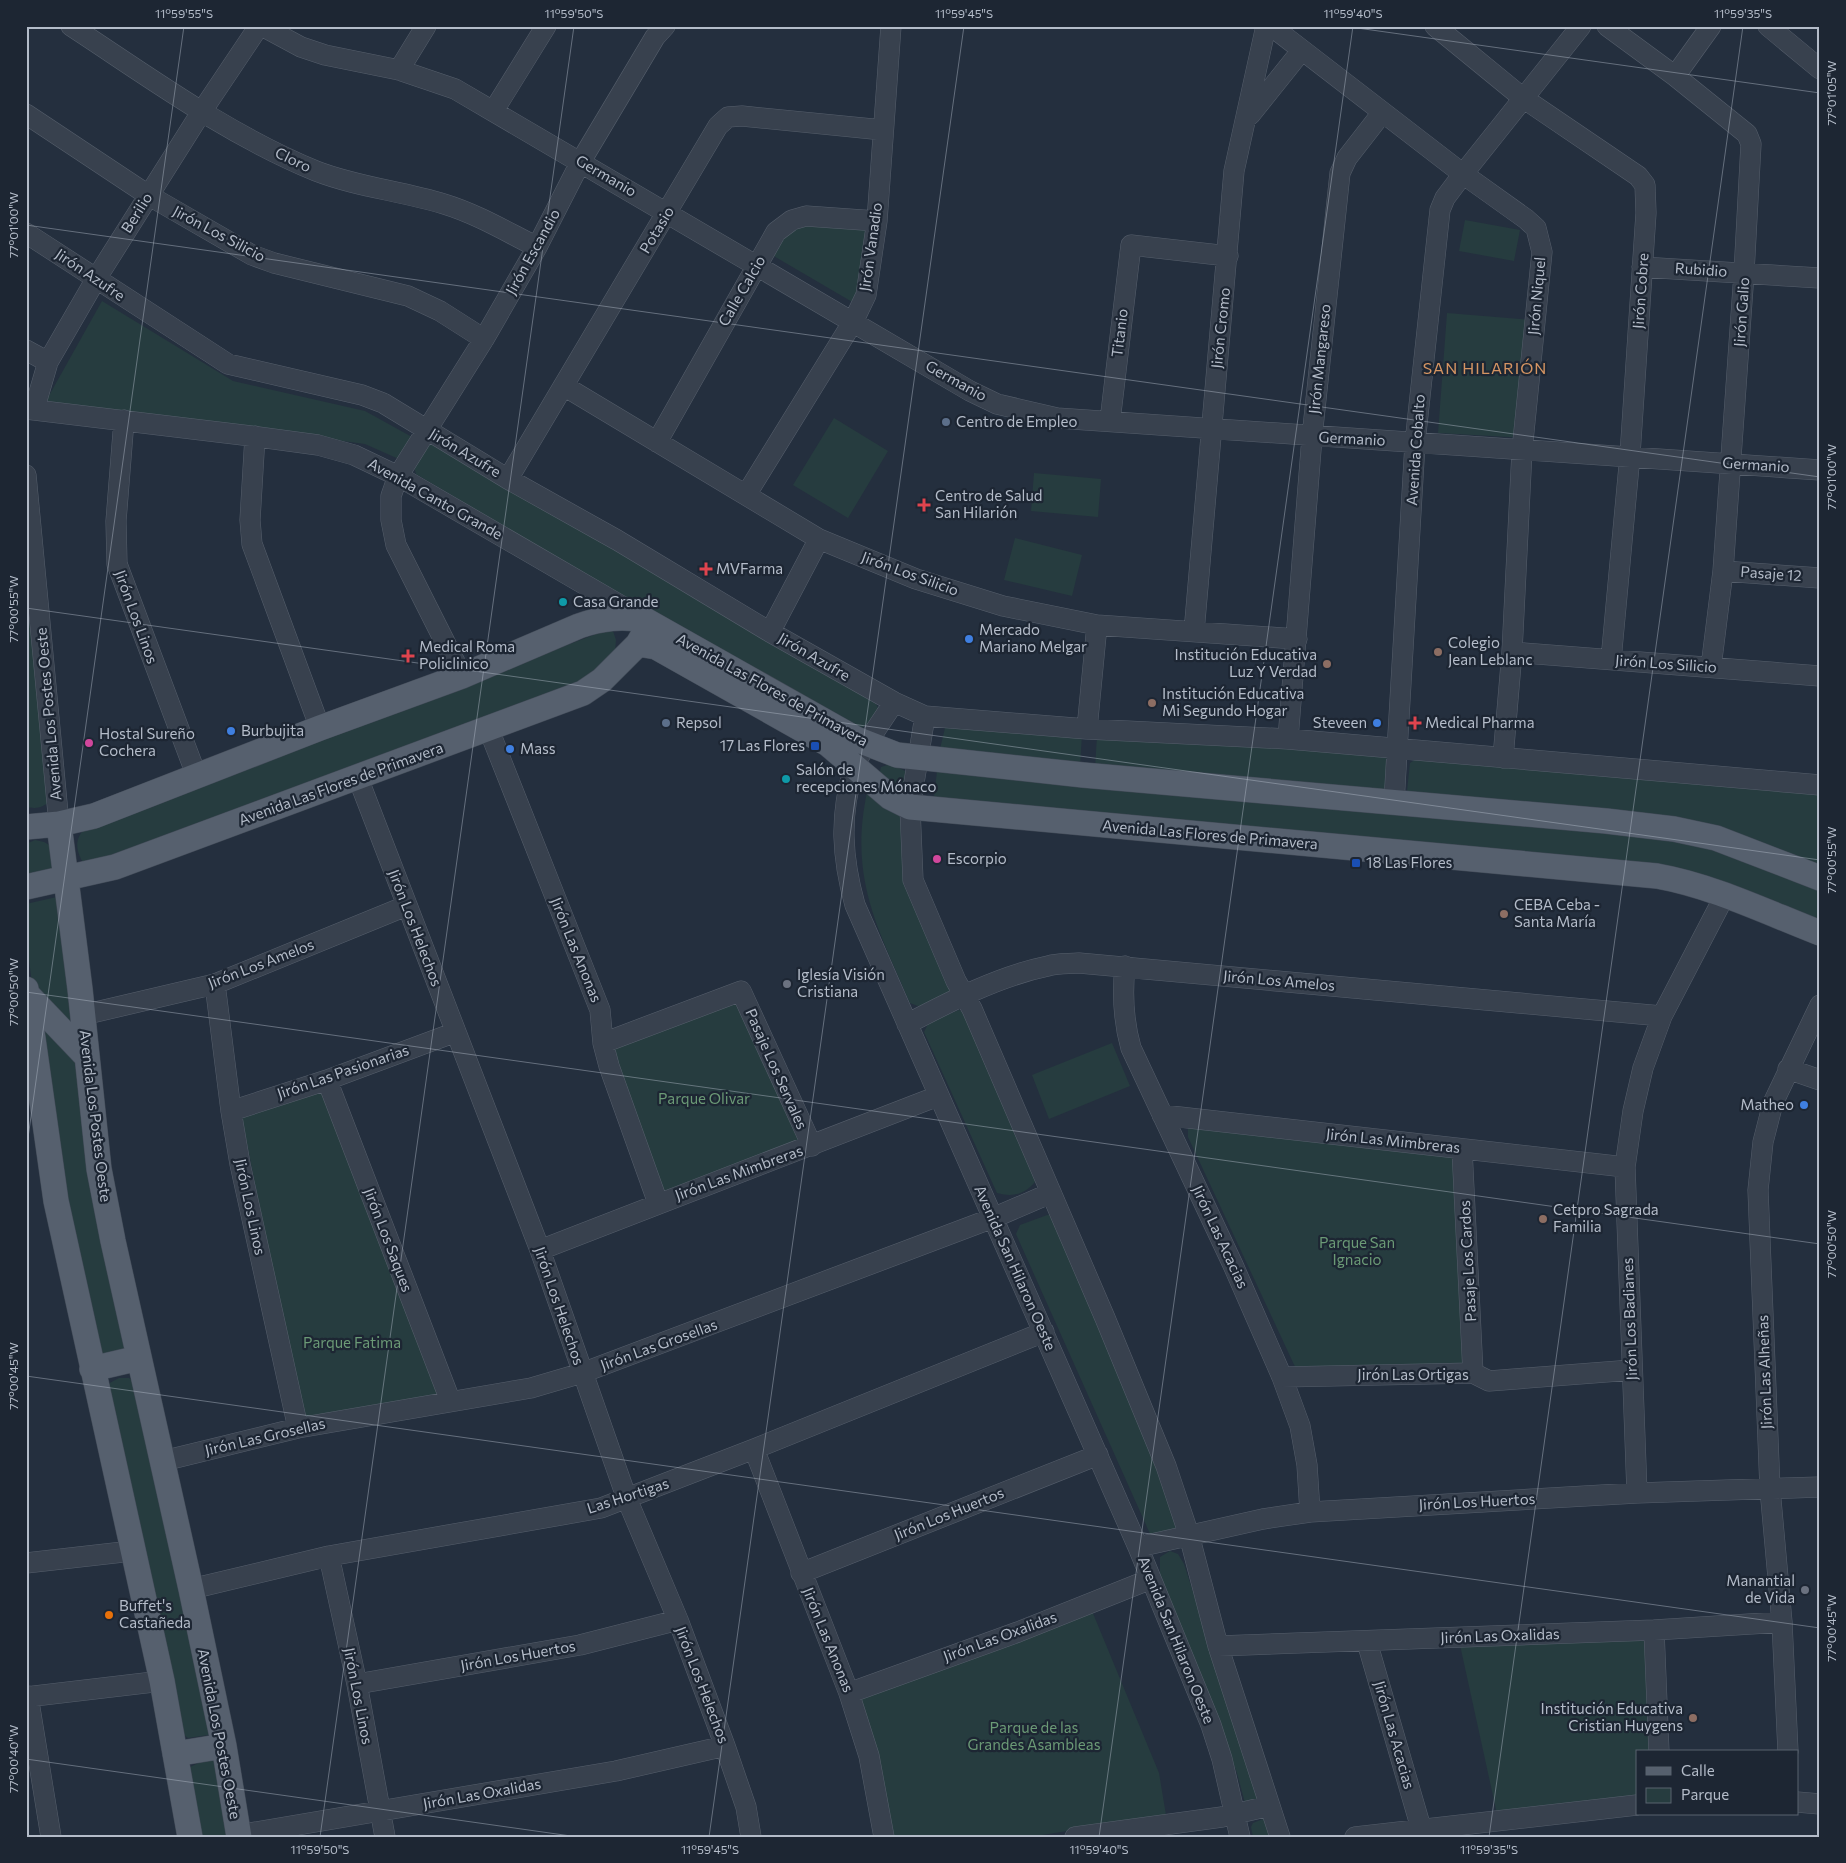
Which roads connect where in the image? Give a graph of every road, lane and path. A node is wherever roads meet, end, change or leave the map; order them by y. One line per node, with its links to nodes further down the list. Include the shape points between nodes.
1 (71, 26): 21 (street, Cloro)
2 (259, 26): 21 (street, Berilio)
3 (262, 26): 17 (street, Germanio, via 301,47 325,55)
4 (426, 26): 17 (street)
5 (546, 26): 20 (street)
6 (665, 26): 26 (street, Jirón Escandio)
7 (891, 26): 25 (street, Jirón Vanadio)
8 (1266, 26): 24 (street, Jirón Cromo)
9 (1271, 26): 15 (street, Jirón Niquel)
10 (1435, 26): 19 (street, Jirón Cobre)
11 (1581, 26): 19 (street, Avenida Cobalto)
12 (1607, 26): 18 (street, Jirón Galio)
13 (1711, 26): 18 (street)
14 (1768, 26): 16 (street)
15 (1302, 50): 22 (street, Jirón Niquel); 24 (street)
16 (1820, 69)
17 (399, 70): 20 (street, Germanio, via 455,89)
18 (1674, 76): 36 (street, Jirón Galio, via 1747,134 1751,144)
19 (1523, 98): 27 (street, Avenida Cobalto); 35 (street, Jirón Cobre, via 1638,176 1645,185)
20 (494, 110): 26 (street, Germanio)
21 (202, 111): 28 (street, Berilio); 32 (street, Cloro, via 318,172 472,213)
22 (1382, 113): 27 (street, Jirón Niquel); 50 (street, Jirón Mangareso, via 1347,158 1340,173)
23 (26, 114): 28 (street, Jirón Los Silicio)
24 (1247, 119): 33 (street, Jirón Cromo, via 1234,171)
25 (883, 130): 29 (street, Potasio, via 728,117 718,126); 30 (street, Jirón Vanadio)
26 (581, 161): 29 (street, Germanio); 32 (street, Jirón Escandio)
27 (1463, 174): 52 (street, Avenida Cobalto, via 1440,210); 53 (street, Jirón Niquel, via 1526,219 1536,228 1540,239 1542,252)
28 (148, 195): 38 (street, Berilio); 40 (street, Jirón Los Silicio, via 252,255 408,296 440,311)
29 (668, 212): 34 (street, Germanio); 43 (street, Potasio)
30 (877, 221): 34 (street, Calle Calcio, via 806,216 792,220 776,232); 39 (street, Jirón Vanadio, via 866,295)
31 (26, 233): 38 (street, Jirón Azufre)
32 (537, 247): 40 (street, Jirón Escandio)
33 (1228, 256): 46 (street, Titanio, via 1131,245); 47 (street, Jirón Cromo)
34 (756, 264): 39 (street, Germanio); 51 (street, Calle Calcio)
35 (1642, 267): 36 (street, Rubidio); 54 (street, Jirón Cobre)
36 (1744, 273): 37 (street, Rubidio); 55 (street, Jirón Galio)
37 (1820, 278)
38 (96, 279): 42 (street, Berilio); 48 (street, Jirón Azufre, via 228,364 362,395 383,403)
39 (854, 320): 46 (street, Germanio, via 934,370 997,404 1057,418); 60 (street, Jirón Vanadio)
40 (484, 339): 48 (street, Jirón Escandio)
41 (26, 350): 42 (street)
42 (48, 362): 44 (street, Berilio)
43 (564, 386): 51 (street, Jirón Los Silicio); 59 (street, Potasio)
44 (30, 410): 45 (street, Avenida Canto Grande)
45 (124, 420): 49 (street, Avenida Canto Grande); 86 (street, Jirón Los Linos, via 116,521 117,564)
46 (1110, 421): 47 (street, Germanio)
47 (1212, 429): 50 (street, Germanio); 67 (street, Jirón Cromo)
48 (427, 430): 58 (street, Jirón Escandio); 59 (street, Jirón Azufre)
49 (255, 436): 58 (street, Avenida Canto Grande, via 318,445 354,455); 77 (street, via 250,520 252,544)
50 (1312, 437): 52 (street, Germanio); 68 (street, Jirón Mangareso)
51 (657, 442): 60 (street, Jirón Los Silicio)
52 (1415, 443): 53 (street, Germanio); 82 (street, Avenida Cobalto)
53 (1522, 451): 54 (street, Germanio); 70 (street, Jirón Niquel)
54 (1630, 456): 55 (street, Germanio); 71 (street, Jirón Cobre)
55 (1731, 463): 56 (street, Germanio); 62 (street, Jirón Galio)
56 (1820, 470)
57 (26, 476): 91 (street, Avenida Los Postes Oeste)
58 (398, 476): 64 (street, Avenida Canto Grande); 73 (street, via 391,496 396,545)
59 (508, 480): 66 (street, Jirón Azufre, via 617,540)
60 (746, 495): 61 (street, Jirón Los Silicio)
61 (819, 539): 65 (street, Jirón Los Silicio, via 916,579 1003,606); 66 (street)
62 (1722, 571): 63 (street, Pasaje 12); 72 (street, Jirón Galio)
63 (1820, 578)
64 (645, 620): 69 (main road, Avenida Las Flores de Primavera, via 645,634); 73 (main road, Avenida Las Flores de Primavera, via 625,617 594,621); 81 (main road, Avenida Las Flores de Primavera)
65 (1097, 625): 67 (street, Jirón Los Silicio); 78 (street)
66 (770, 632): 75 (street, Jirón Azufre)
67 (1194, 632): 68 (street, Jirón Los Silicio)
68 (1297, 639): 80 (street, Jirón Mangareso)
69 (638, 644): 79 (main road, Avenida Las Flores de Primavera, via 584,693); 85 (main road, Avenida Las Flores de Primavera, via 656,647 788,720 828,744)
70 (1512, 652): 71 (street, Jirón Los Silicio); 84 (street, Jirón Niquel)
71 (1611, 660): 72 (street, Jirón Los Silicio)
72 (1711, 667): 74 (street, Jirón Los Silicio)
73 (462, 676): 77 (main road, Avenida Las Flores de Primavera)
74 (1820, 676)
75 (894, 702): 76 (street, Jirón Azufre); 81 (street, Avenida San Hilaron Oeste)
76 (925, 716): 78 (street, Jirón Azufre); 83 (street)
77 (320, 728): 86 (main road, Avenida Las Flores de Primavera)
78 (1087, 729): 80 (street, Jirón Azufre)
79 (488, 730): 87 (main road, Avenida Las Flores de Primavera); 109 (street, Jirón Las Anonas, via 600,1010)
80 (1288, 739): 82 (street, Jirón Azufre)
81 (868, 744): 83 (main road, Avenida Las Flores de Primavera, via 896,755); 85 (street, Avenida San Hilaron Oeste)
82 (1397, 749): 84 (street, Jirón Azufre); 89 (street, Avenida Cobalto)
83 (917, 758): 89 (main road, Avenida Las Flores de Primavera); 90 (street)
84 (1503, 758): 88 (street, Jirón Azufre)
85 (854, 767): 90 (main road, Avenida Las Flores de Primavera, via 890,797); 107 (street, Avenida San Hilaron Oeste, via 843,843 847,876 855,905)
86 (197, 777): 91 (main road, Avenida Las Flores de Primavera, via 94,816)
87 (358, 778): 94 (main road, Avenida Las Flores de Primavera, via 114,867); 97 (street, Jirón Los Helechos)
88 (1820, 784)
89 (1394, 803): 93 (main road, Avenida Las Flores de Primavera, via 1674,829 1716,838)
90 (910, 807): 96 (main road, Avenida Las Flores de Primavera, via 1657,876); 103 (street, via 913,880)
91 (60, 824): 92 (main road, Avenida Las Flores de Primavera); 94 (main road, Avenida Los Postes Oeste)
92 (26, 827)
93 (1820, 878)
94 (65, 880): 95 (main road, Avenida Las Flores de Primavera); 105 (main road, Avenida Los Postes Oeste)
95 (26, 887)
96 (1726, 895): 98 (main road, Avenida Las Flores de Primavera); 106 (street, Jirón Los Badianes)
97 (406, 906): 100 (street, Jirón Los Amelos); 108 (street, Jirón Los Helechos)
98 (1820, 933)
99 (1125, 966): 103 (street, Jirón Los Amelos, via 1049,965); 106 (street, Jirón Los Amelos); 116 (street, Jirón Las Acacias, via 1122,994 1125,1026 1131,1048)
100 (215, 984): 105 (street, Jirón Los Amelos); 115 (street, Jirón Los Linos)
101 (26, 989): 102 (main road)
102 (26, 993): 110 (main road); 126 (main road, via 56,1201)
103 (964, 995): 107 (street, Jirón Los Amelos); 120 (street)
104 (1820, 1005): 111 (street, Jirón Las Alheñas)
105 (83, 1015): 110 (main road, Avenida Los Postes Oeste)
106 (1662, 1016): 119 (street, Jirón Los Badianes, via 1633,1111)
107 (907, 1024): 114 (street, Avenida San Hilaron Oeste)
108 (456, 1032): 112 (street, Jirón Las Pasionarias); 123 (street, Jirón Los Helechos)
109 (603, 1043): 117 (street, Pasaje Los Servales, via 741,991); 121 (street, Jirón Las Anonas)
110 (87, 1057): 125 (main road, Avenida Los Postes Oeste, via 99,1169)
111 (1788, 1069): 113 (street); 137 (street, Jirón Las Alheñas, via 1773,1103 1763,1142 1758,1190)
112 (327, 1080): 115 (street, Jirón Las Pasionarias); 131 (street, Jirón Los Saques)
113 (1820, 1080)
114 (938, 1096): 117 (street, Jirón Las Mimbreras); 122 (street, Avenida San Hilaron Oeste)
115 (231, 1111): 132 (street, Jirón Los Linos)
116 (1162, 1115): 118 (street, Jirón Las Mimbreras); 130 (street, Jirón Las Acacias)
117 (812, 1146): 121 (street, Jirón Las Mimbreras)
118 (1462, 1149): 119 (street, Jirón Las Mimbreras); 129 (street, Pasaje Los Cardos)
119 (1625, 1167): 127 (street, Jirón Los Badianes)
120 (1051, 1194): 122 (street, Jirón Las Grosellas); 141 (street, via 1141,1402)
121 (658, 1203): 123 (street, Jirón Las Mimbreras)
122 (993, 1218): 124 (street, Avenida San Hilaron Oeste); 128 (street, Jirón Las Grosellas)
123 (540, 1250): 128 (street, Jirón Los Helechos)
124 (1044, 1332): 133 (street, Las Hortigas); 134 (street, Avenida San Hilaron Oeste)
125 (139, 1358): 126 (main road); 135 (main road, Avenida Los Postes Oeste)
126 (92, 1369): 143 (main road)
127 (1632, 1370): 129 (street, Jirón Las Ortigas, via 1489,1381); 138 (street, Jirón Los Badianes)
128 (582, 1373): 131 (street, Jirón Las Grosellas, via 531,1388); 139 (street, Jirón Los Helechos)
129 (1473, 1374): 130 (street, Jirón Las Ortigas)
130 (1282, 1376): 140 (street, Jirón Las Acacias, via 1300,1426 1307,1464)
131 (450, 1400): 132 (street, Jirón Las Grosellas)
132 (298, 1428): 135 (street, Jirón Las Grosellas)
133 (754, 1449): 139 (street, Las Hortigas); 146 (street, Jirón Las Anonas)
134 (1098, 1455): 142 (street, Avenida San Hilaron Oeste); 146 (street, Jirón Los Huertos)
135 (163, 1461): 148 (main road, Avenida Los Postes Oeste)
136 (1820, 1486): 137 (street, Jirón Los Huertos)
137 (1770, 1489): 138 (street, Jirón Los Huertos); 150 (street, Jirón Las Alheñas)
138 (1637, 1493): 140 (street, Jirón Los Huertos)
139 (627, 1499): 144 (street, Las Hortigas, via 601,1508); 149 (street, Jirón Los Helechos)
140 (1310, 1512): 141 (street, Jirón Los Huertos)
141 (1189, 1535): 142 (street, Jirón Los Huertos); 153 (street)
142 (1138, 1547): 147 (street, Avenida San Hilaron Oeste)
143 (132, 1551): 145 (street); 154 (main road)
144 (328, 1556): 148 (street, Las Hortigas); 155 (street, Jirón Los Linos)
145 (26, 1563)
146 (801, 1573): 156 (street, Jirón Las Anonas)
147 (1151, 1579): 156 (street, Jirón Las Oxalidas, via 1018,1632); 168 (street, Avenida San Hilaron Oeste, via 1211,1726)
148 (191, 1589): 158 (main road, Avenida Los Postes Oeste)
149 (678, 1620): 155 (street, Jirón Los Huertos, via 590,1643); 159 (street, Jirón Los Helechos)
150 (1782, 1622): 151 (street, Jirón Las Oxalidas); 161 (street, Jirón Las Alheñas)
151 (1654, 1630): 152 (street, Jirón Las Oxalidas); 160 (street)
152 (1367, 1642): 153 (street, Jirón Las Oxalidas); 169 (street, Jirón Las Acacias)
153 (1218, 1646): 165 (street)
154 (162, 1681): 157 (street); 162 (main road)
155 (357, 1684): 167 (street, Jirón Los Linos)
156 (849, 1693): 175 (street, Jirón Las Anonas, via 869,1756)
157 (27, 1696): 171 (street)
158 (224, 1746): 162 (main road); 170 (main road, Avenida Los Postes Oeste)
159 (725, 1746): 167 (street, Jirón Las Oxalidas, via 616,1771); 174 (street, Jirón Los Helechos, via 746,1807)
160 (1659, 1750)
161 (1788, 1750)
162 (175, 1754): 172 (main road)
163 (1798, 1802): 164 (street)
164 (1820, 1804)
165 (1270, 1806): 168 (street); 178 (street)
166 (1636, 1806): 169 (street)
167 (381, 1812): 170 (street, Jirón Las Oxalidas); 173 (street, Jirón Los Linos)
168 (1235, 1814): 176 (street); 177 (street, Avenida San Hilaron Oeste)
169 (1421, 1828): 179 (street)
170 (238, 1836)
171 (51, 1837)
172 (190, 1837)
173 (385, 1837)
174 (752, 1837)
175 (884, 1837)
176 (1075, 1837)
177 (1240, 1837)
178 (1280, 1837)
179 (1355, 1837)

